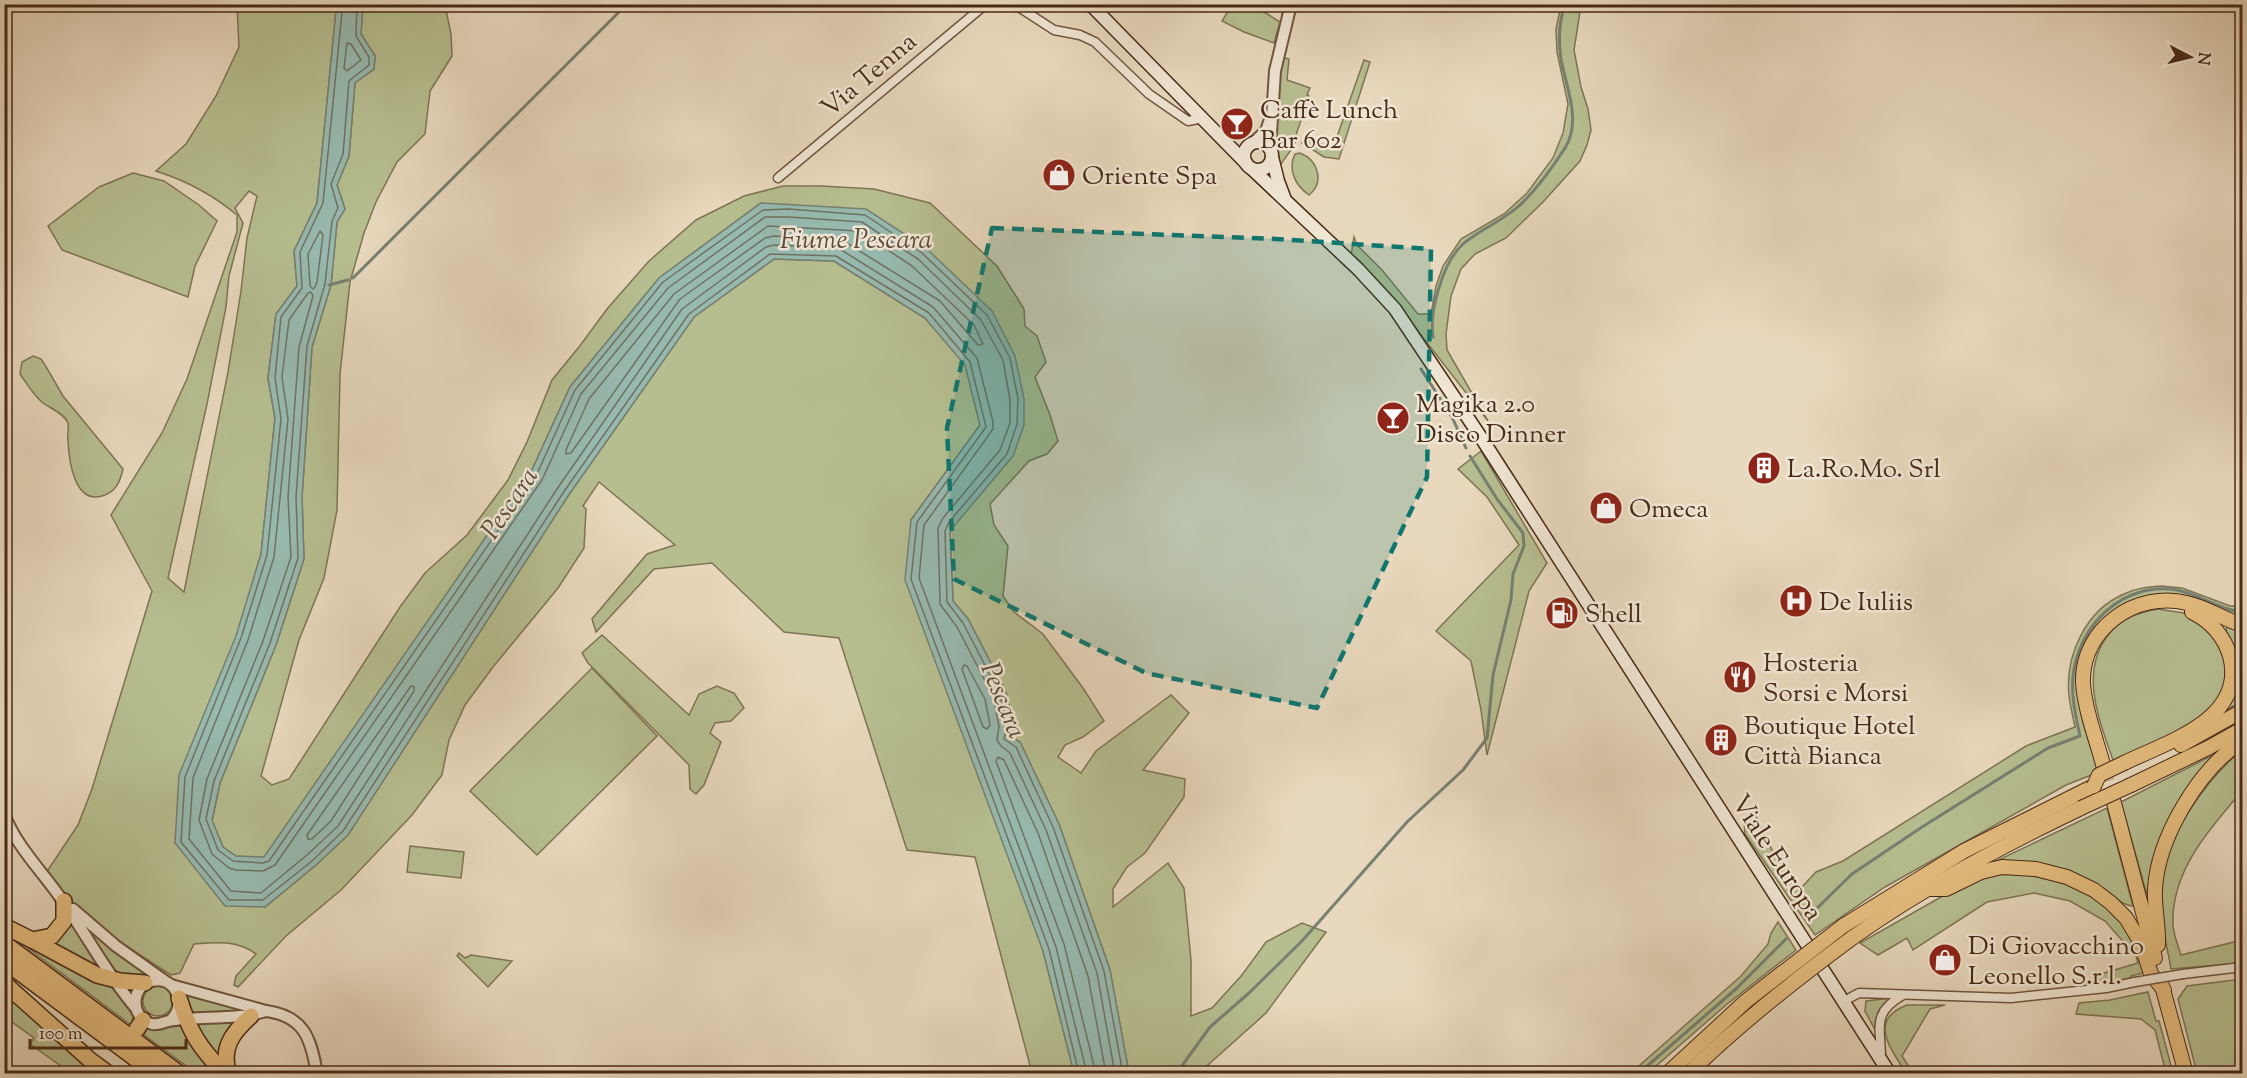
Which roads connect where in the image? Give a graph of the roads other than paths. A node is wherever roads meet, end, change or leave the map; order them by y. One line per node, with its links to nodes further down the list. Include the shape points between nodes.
1 (986, 4): 11 (street, Via Tenna)
2 (1014, 4): 6 (street, via 1054,30 1095,42 1149,94 1188,121)
3 (1090, 4): 6 (main road, Viale Europa)
4 (1291, 4): 5 (street, via 1277,61)
5 (1271, 116): 8 (street, via 1266,131); 9 (street)
6 (1203, 118): 7 (main road, Viale Europa)
7 (1222, 138): 8 (main road); 10 (main road, Viale Europa)
8 (1251, 144): 9 (main road, via 1262,142); 10 (main road, via 1244,153)
9 (1271, 153): 10 (main road, via 1266,168 1258,170); 12 (main road, Viale Europa)
10 (1248, 165): 12 (main road, Viale Europa)
11 (778, 178)
12 (1288, 203): 36 (main road, Viale Europa, via 1395,309)
13 (2168, 601): 14 (highway, via 2186,602); 18 (highway, via 2204,618 2220,634 2231,665 2228,695 2210,719); 19 (highway, via 2144,603 2118,615 2100,632 2090,649 2084,685)
14 (2242, 625)
15 (2242, 711): 18 (highway, via 2201,735)
16 (2242, 729): 22 (highway, bridge, via 2010,843)
17 (2242, 741): 28 (highway, via 2204,779 2165,843 2155,889)
18 (2125, 767): 47 (highway, bridge, via 1964,850 1843,926 1746,1001)
19 (2104, 768)
20 (2114, 803): 28 (highway)
21 (4, 814): 23 (street, via 27,855)
22 (1928, 889): 34 (highway, via 1946,889 1981,872 2002,867 2046,870 2076,880 2111,903 2133,927 2151,974); 48 (highway, bridge, via 1888,912 1793,981)
23 (64, 902): 25 (highway, via 61,927 52,936); 30 (street); 33 (street)
24 (4, 926): 25 (highway)
25 (32, 940): 30 (highway, via 97,975)
26 (4, 943): 44 (highway)
27 (4, 961): 43 (highway)
28 (2157, 965): 34 (highway)
29 (2242, 967): 35 (street, bridge, via 2020,998)
30 (115, 980): 32 (highway); 38 (street)
31 (4, 983): 42 (highway)
32 (145, 983): 33 (street, via 152,981); 38 (street, via 137,993)
33 (171, 988): 37 (street); 39 (highway)
34 (2164, 990): 50 (highway)
35 (1905, 994): 36 (street, via 1859,993); 41 (street, via 1887,1006 1880,1019)
36 (1844, 1001): 41 (main road, Viale Europa)
37 (258, 1013): 39 (street); 45 (highway, via 236,1030 227,1046); 46 (street, via 286,1015 302,1027 314,1052)
38 (139, 1019): 39 (street, via 157,1024)
39 (178, 1019): 45 (highway)
40 (117, 1057): 42 (highway)
41 (1881, 1059): 49 (main road, Viale Europa)
42 (108, 1073)
43 (156, 1074)
44 (180, 1074)
45 (227, 1074)
46 (317, 1074)
47 (1667, 1074)
48 (1688, 1074)
49 (1890, 1074)
50 (2186, 1074)

